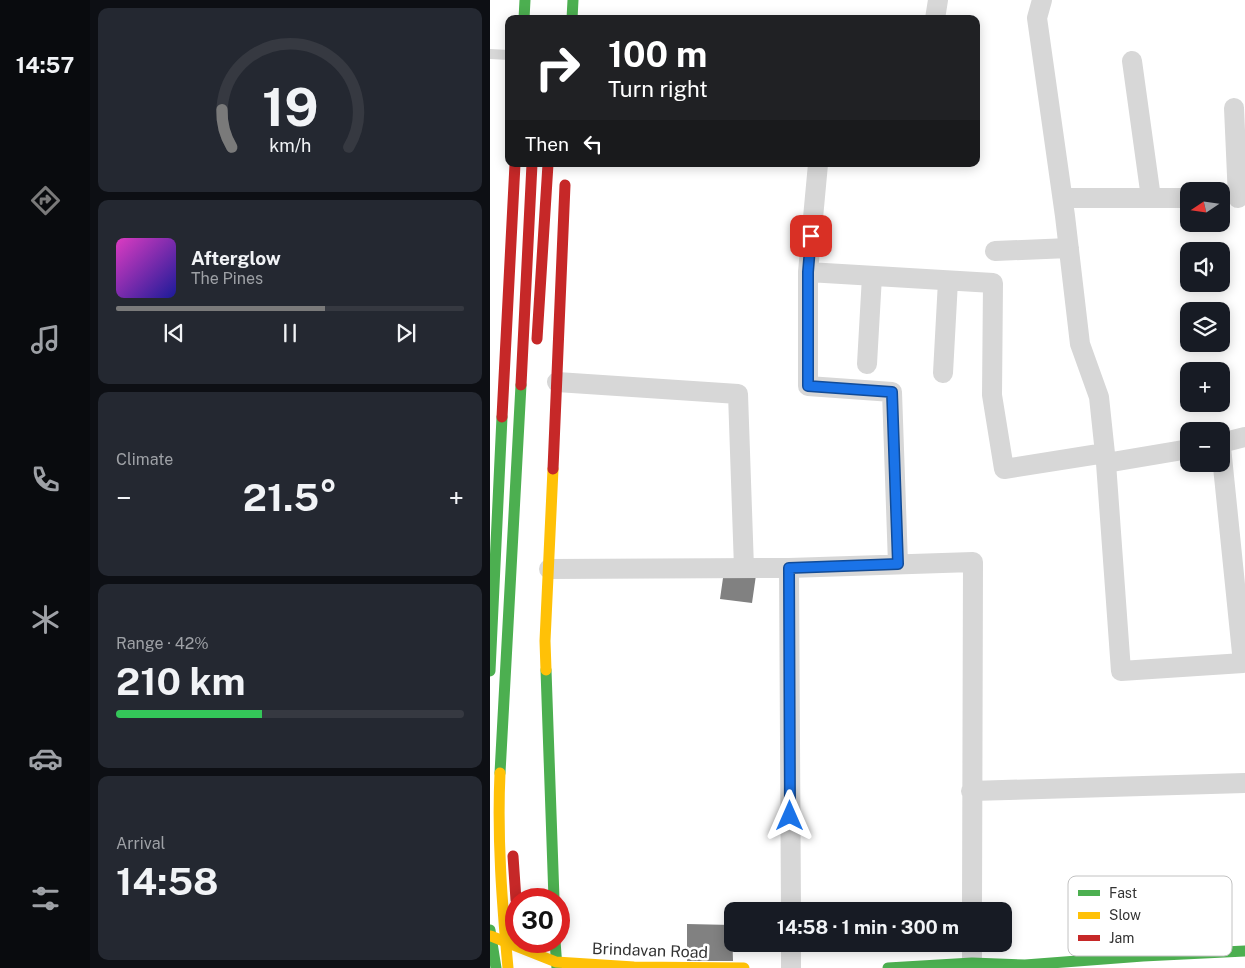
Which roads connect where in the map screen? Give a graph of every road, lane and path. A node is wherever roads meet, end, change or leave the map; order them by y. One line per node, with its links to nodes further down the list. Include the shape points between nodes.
1 (525, 0): 5 (main road)
2 (573, 0): 6 (main road)
3 (938, 0): 7 (street)
4 (1042, 0): 17 (street, via 1037,18)
5 (524, 15)
6 (572, 15)
7 (936, 15)
8 (490, 54): 9 (lane)
9 (505, 55)
10 (1132, 61): 18 (street)
11 (1234, 108): 20 (street)
12 (516, 167): 41 (main road)
13 (532, 167): 62 (main road, bridge, via 499,801)
14 (548, 167): 26 (main road)
15 (818, 167): 23 (street)
16 (566, 174): 29 (main road)
17 (1063, 198): 18 (street); 21 (street)
18 (1151, 198): 19 (street)
19 (1180, 198)
20 (1235, 198)
21 (1069, 248): 22 (street); 33 (street, via 1080,344 1099,397)
22 (995, 251)
23 (808, 272): 24 (street); 37 (street, via 808,386 892,392)
24 (872, 276): 25 (street); 27 (street)
25 (948, 281): 28 (street); 33 (street, via 993,283 992,395 1004,469)
26 (536, 352)
27 (867, 364)
28 (943, 373)
29 (557, 382): 38 (street, via 738,394); 40 (main road)
30 (1245, 436): 31 (street)
31 (1230, 442)
32 (1180, 450): 33 (street)
33 (1106, 458): 36 (street, via 1121,671 1244,663)
34 (1225, 472): 36 (street)
35 (525, 521): 44 (main road, via 510,743)
36 (1238, 549)
37 (898, 564): 39 (street); 43 (street, via 972,562)
38 (744, 568): 39 (street); 40 (street)
39 (789, 568): 48 (street)
40 (549, 570): 47 (main road, via 545,640)
41 (490, 671)
42 (1245, 783): 43 (street)
43 (971, 791): 49 (street)
44 (510, 797)
45 (512, 842): 46 (main road)
46 (515, 888)
47 (554, 888)
48 (791, 902)
49 (972, 902)
50 (490, 933): 59 (main road, Brindavan Road); 61 (main road)
51 (1245, 951): 55 (main road)
52 (791, 952): 64 (street)
53 (521, 953): 57 (main road)
54 (972, 954): 60 (main road); 65 (main road)
55 (1232, 955)
56 (1229, 956): 58 (main road)
57 (522, 959)
58 (1216, 960): 60 (main road, via 1143,956)
59 (556, 965): 63 (main road, Brindavan Road)
60 (1025, 966)
61 (496, 968)
62 (508, 968)
63 (744, 968)
64 (791, 968)
65 (888, 968)

